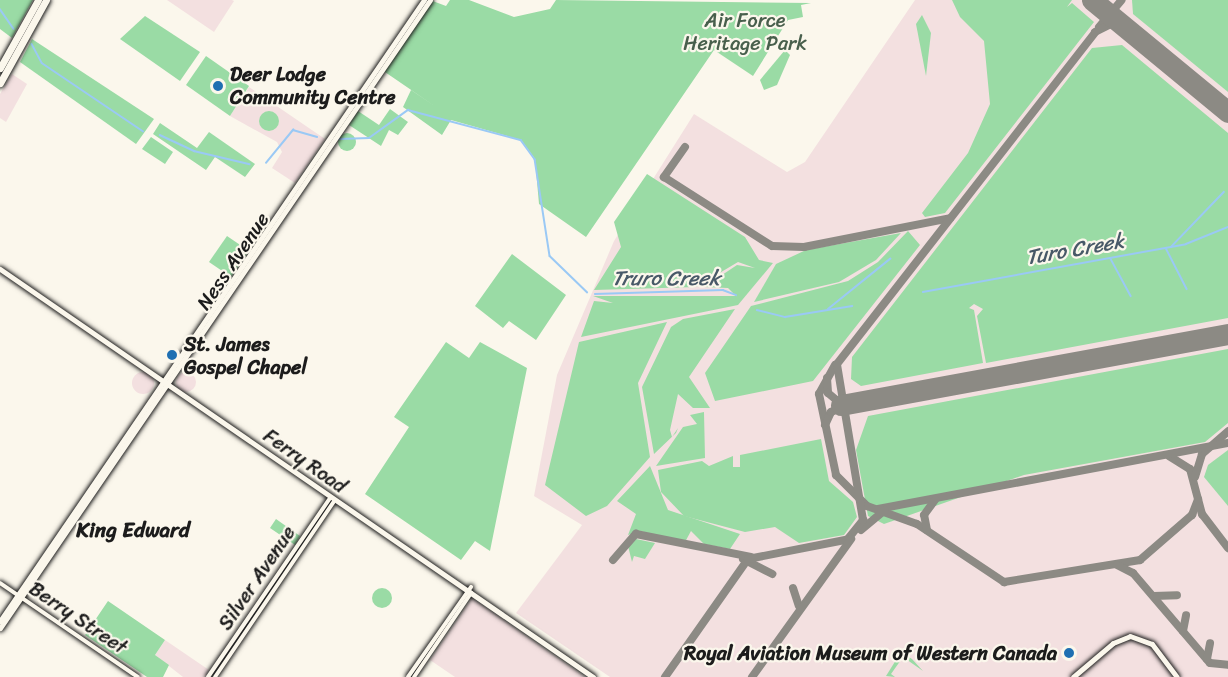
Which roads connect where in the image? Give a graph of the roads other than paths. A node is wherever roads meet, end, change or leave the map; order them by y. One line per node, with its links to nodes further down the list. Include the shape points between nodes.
1 (38, 0): 5 (highway)
2 (46, 0): 6 (highway)
3 (424, 0): 8 (main road, Ness Avenue)
4 (430, 0): 8 (main road, Ness Avenue)
5 (0, 68)
6 (0, 84)
7 (0, 269): 8 (main road, Ferry Road)
8 (168, 385): 9 (main road, Ferry Road); 12 (main road, Ness Avenue)
9 (333, 498): 11 (main road, Ferry Road); 16 (street, Silver Avenue); 17 (street, Silver Avenue)
10 (0, 583): 12 (street, Berry Street)
11 (469, 592): 18 (street); 19 (street); 20 (main road, Ferry Road)
12 (20, 596): 13 (main road, Ness Avenue); 14 (main road, Ness Avenue); 15 (street, Berry Street)
13 (0, 621)
14 (0, 628)
15 (138, 677)
16 (208, 677)
17 (215, 677)
18 (408, 677)
19 (414, 677)
20 (593, 677)
21 (1073, 677): 22 (main road, via 1113,643 1134,636 1152,644)
22 (1177, 677)

